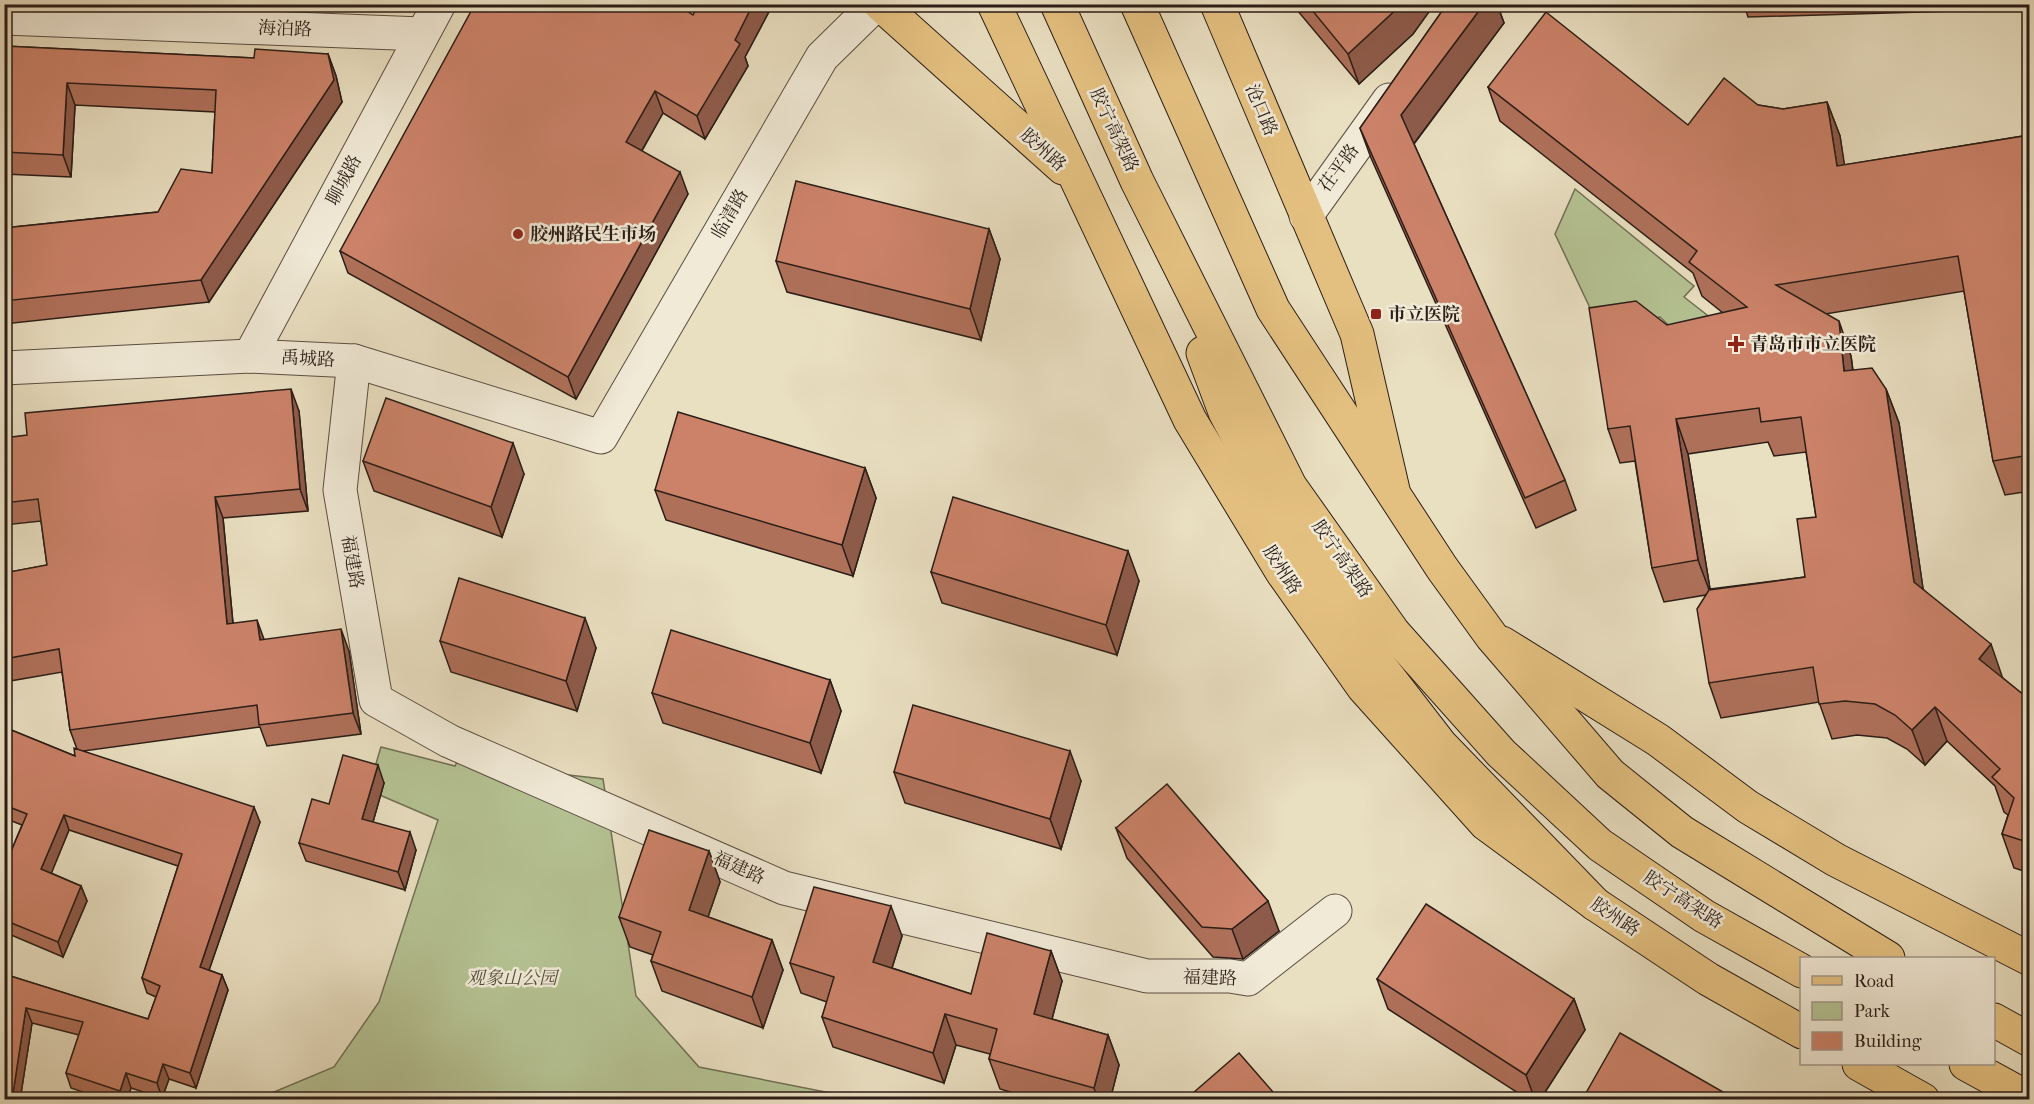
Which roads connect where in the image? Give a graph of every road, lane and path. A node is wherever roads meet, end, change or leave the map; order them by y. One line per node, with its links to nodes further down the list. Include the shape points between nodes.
1 (439, 4): 8 (street, 聊城路)
2 (878, 4): 10 (main road, 胶州路); 16 (street, 临清路, via 822,57)
3 (994, 4): 10 (main road)
4 (1057, 4): 11 (main road, 胶宁高架路)
5 (1137, 4): 17 (main road, via 1273,309)
6 (1217, 4): 12 (main road, 沧口路)
7 (4, 18): 8 (street, 海泊路)
8 (422, 34): 13 (street, 聊城路)
9 (1409, 72): 12 (street, 茌平路)
10 (1073, 177): 19 (main road, 胶州路, via 1190,420 1282,573 1363,687 1486,824)
11 (1137, 181): 19 (main road, via 1225,412 1269,495 1356,635 1441,745); 23 (main road, 胶宁高架路, via 1290,486 1394,633 1501,753 1600,845 1704,916)
12 (1306, 216): 17 (main road, via 1357,334)
13 (250, 356): 14 (street, 禹城路); 15 (street, 禹城路)
14 (354, 361): 16 (street, 禹城路); 20 (street, 福建路, via 340,490 376,700 449,741 784,888 1147,976 1248,979)
15 (4, 368)
16 (601, 437)
17 (1393, 490): 18 (main road)
18 (1492, 637): 21 (main road, via 1610,774 1682,832); 22 (main road, via 1658,741 1748,807 1836,860)
19 (1595, 904): 25 (main road, 胶州路, via 1708,979)
20 (1335, 911)
21 (1886, 957)
22 (2030, 959)
23 (1800, 969)
24 (1995, 1021): 26 (main road)
25 (1800, 1031)
26 (2030, 1040)
27 (1860, 1065): 30 (main road)
28 (1968, 1065): 29 (main road)
29 (2030, 1099)
30 (1923, 1100)

